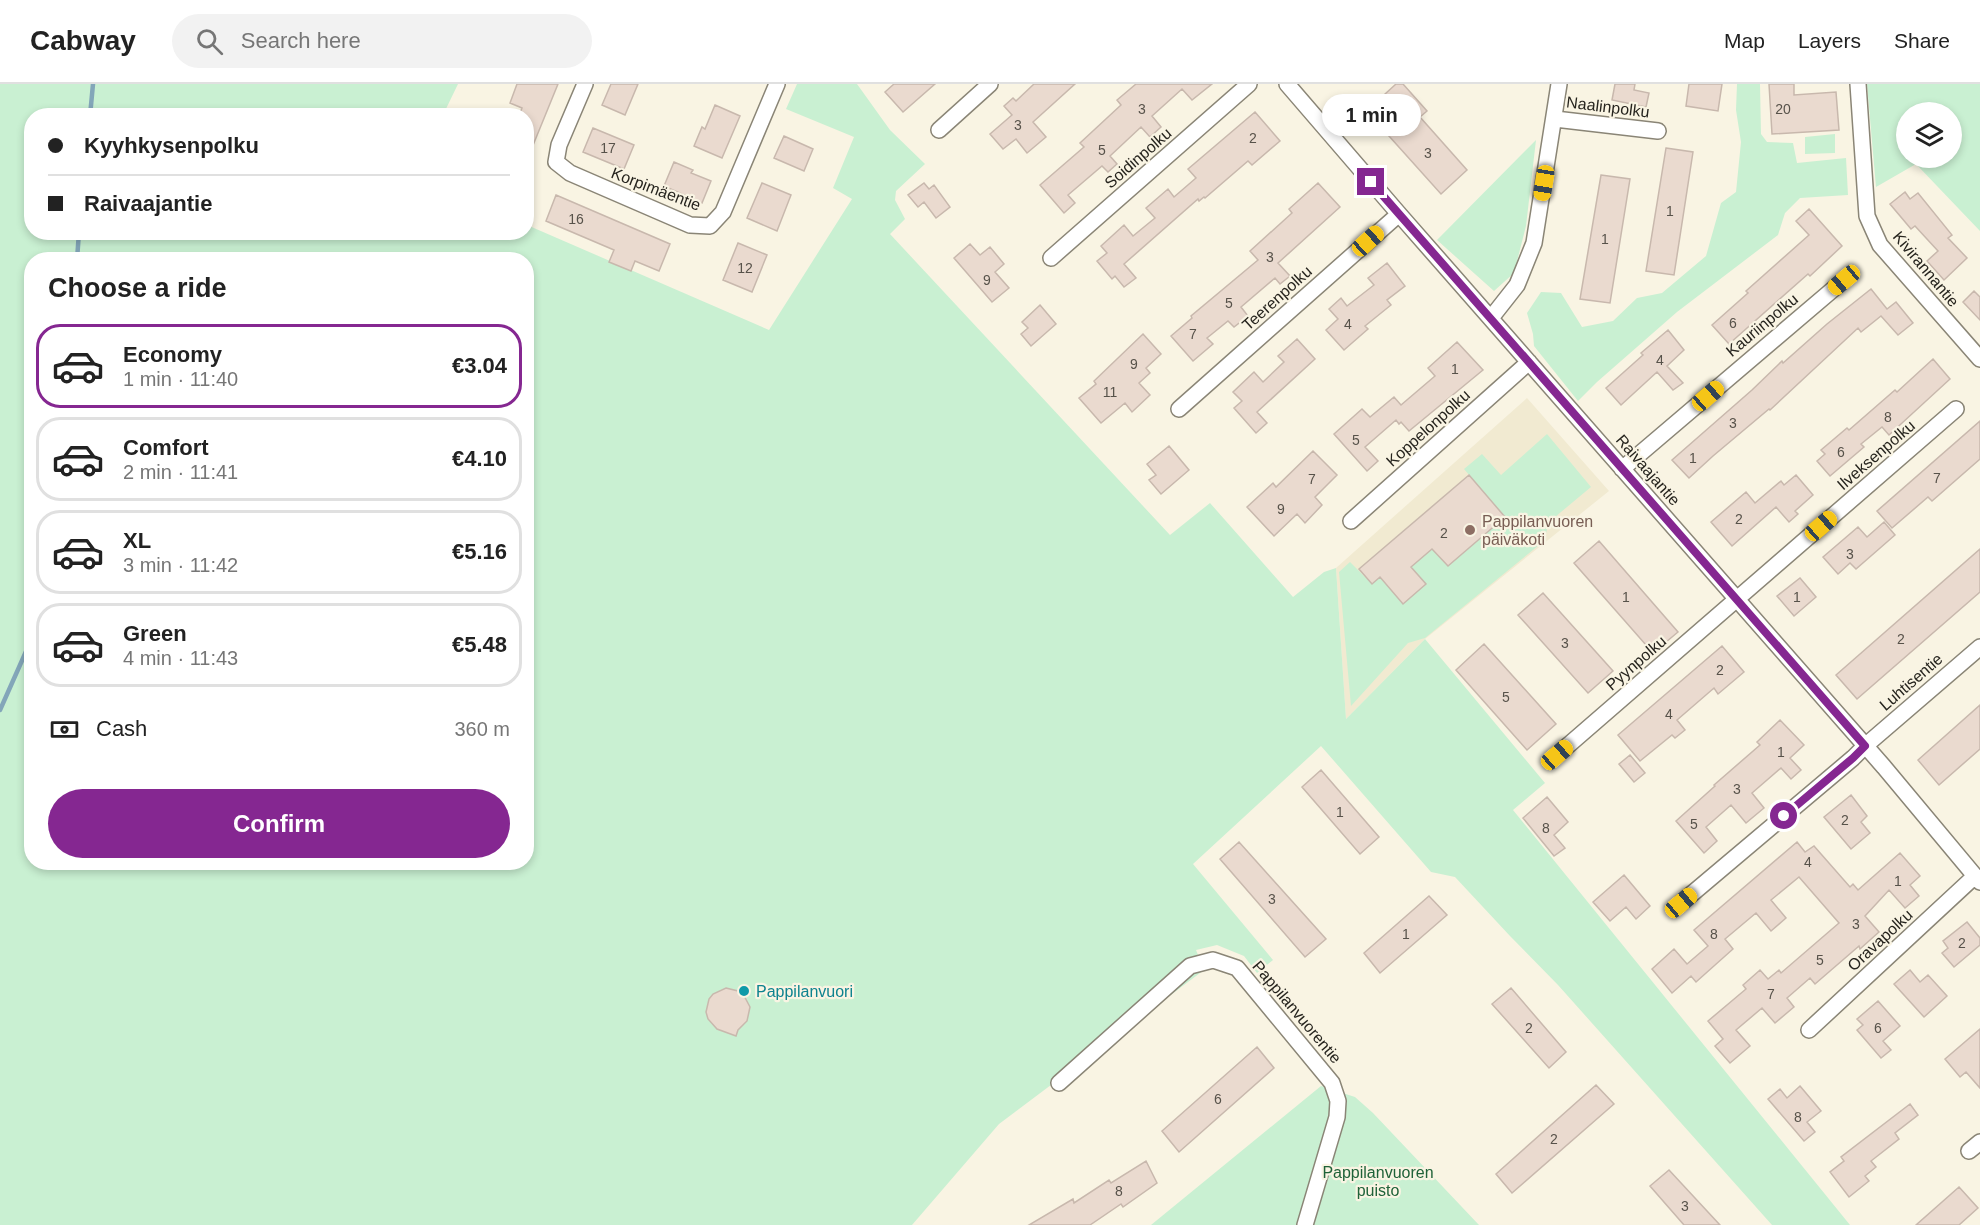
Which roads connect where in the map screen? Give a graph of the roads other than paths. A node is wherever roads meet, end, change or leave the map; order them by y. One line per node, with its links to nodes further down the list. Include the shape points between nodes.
1 (585, 84): 2 (street, Korpimäentie, via 559,145 556,162 570,174 690,225 710,226 723,212)
2 (777, 84)
3 (990, 84): 9 (street)
4 (1249, 84): 12 (street, Soidinpolku)
5 (1287, 84): 11 (street, Raivaajantie)
6 (1559, 84): 8 (street)
7 (1858, 84): 15 (street, Kivirannantie, via 1867,216 1881,245)
8 (1555, 119): 10 (street, Naalinpolku); 14 (street, via 1534,243 1517,285)
9 (939, 130)
10 (1658, 132)
11 (1399, 214): 14 (street, Raivaajantie); 17 (street, Teerenpolku)
12 (1051, 258)
13 (1844, 280): 19 (street, Kauriinpolku)
14 (1491, 318): 16 (street, Raivaajantie)
15 (1980, 358)
16 (1529, 362): 19 (street, Raivaajantie); 20 (street, Koppelonpolku)
17 (1179, 409)
18 (1956, 409): 21 (street, Ilveksenpolku)
19 (1622, 469): 21 (street, Raivaajantie)
20 (1351, 521)
21 (1737, 598): 23 (street, Raivaajantie); 24 (street, Pyynpolku)
22 (1980, 647): 23 (street, Luhtisentie)
23 (1865, 746): 25 (street, Raivaajantie); 26 (street, Luhtisentie)
24 (1557, 755)
25 (1977, 879): 27 (street, Oravapolku)
26 (1681, 903)
27 (1809, 1030)
28 (1059, 1083): 29 (street, Pappilanvuorentie, via 1190,966 1213,960 1237,968 1325,1072 1338,1101 1337,1117)
29 (1305, 1225)

